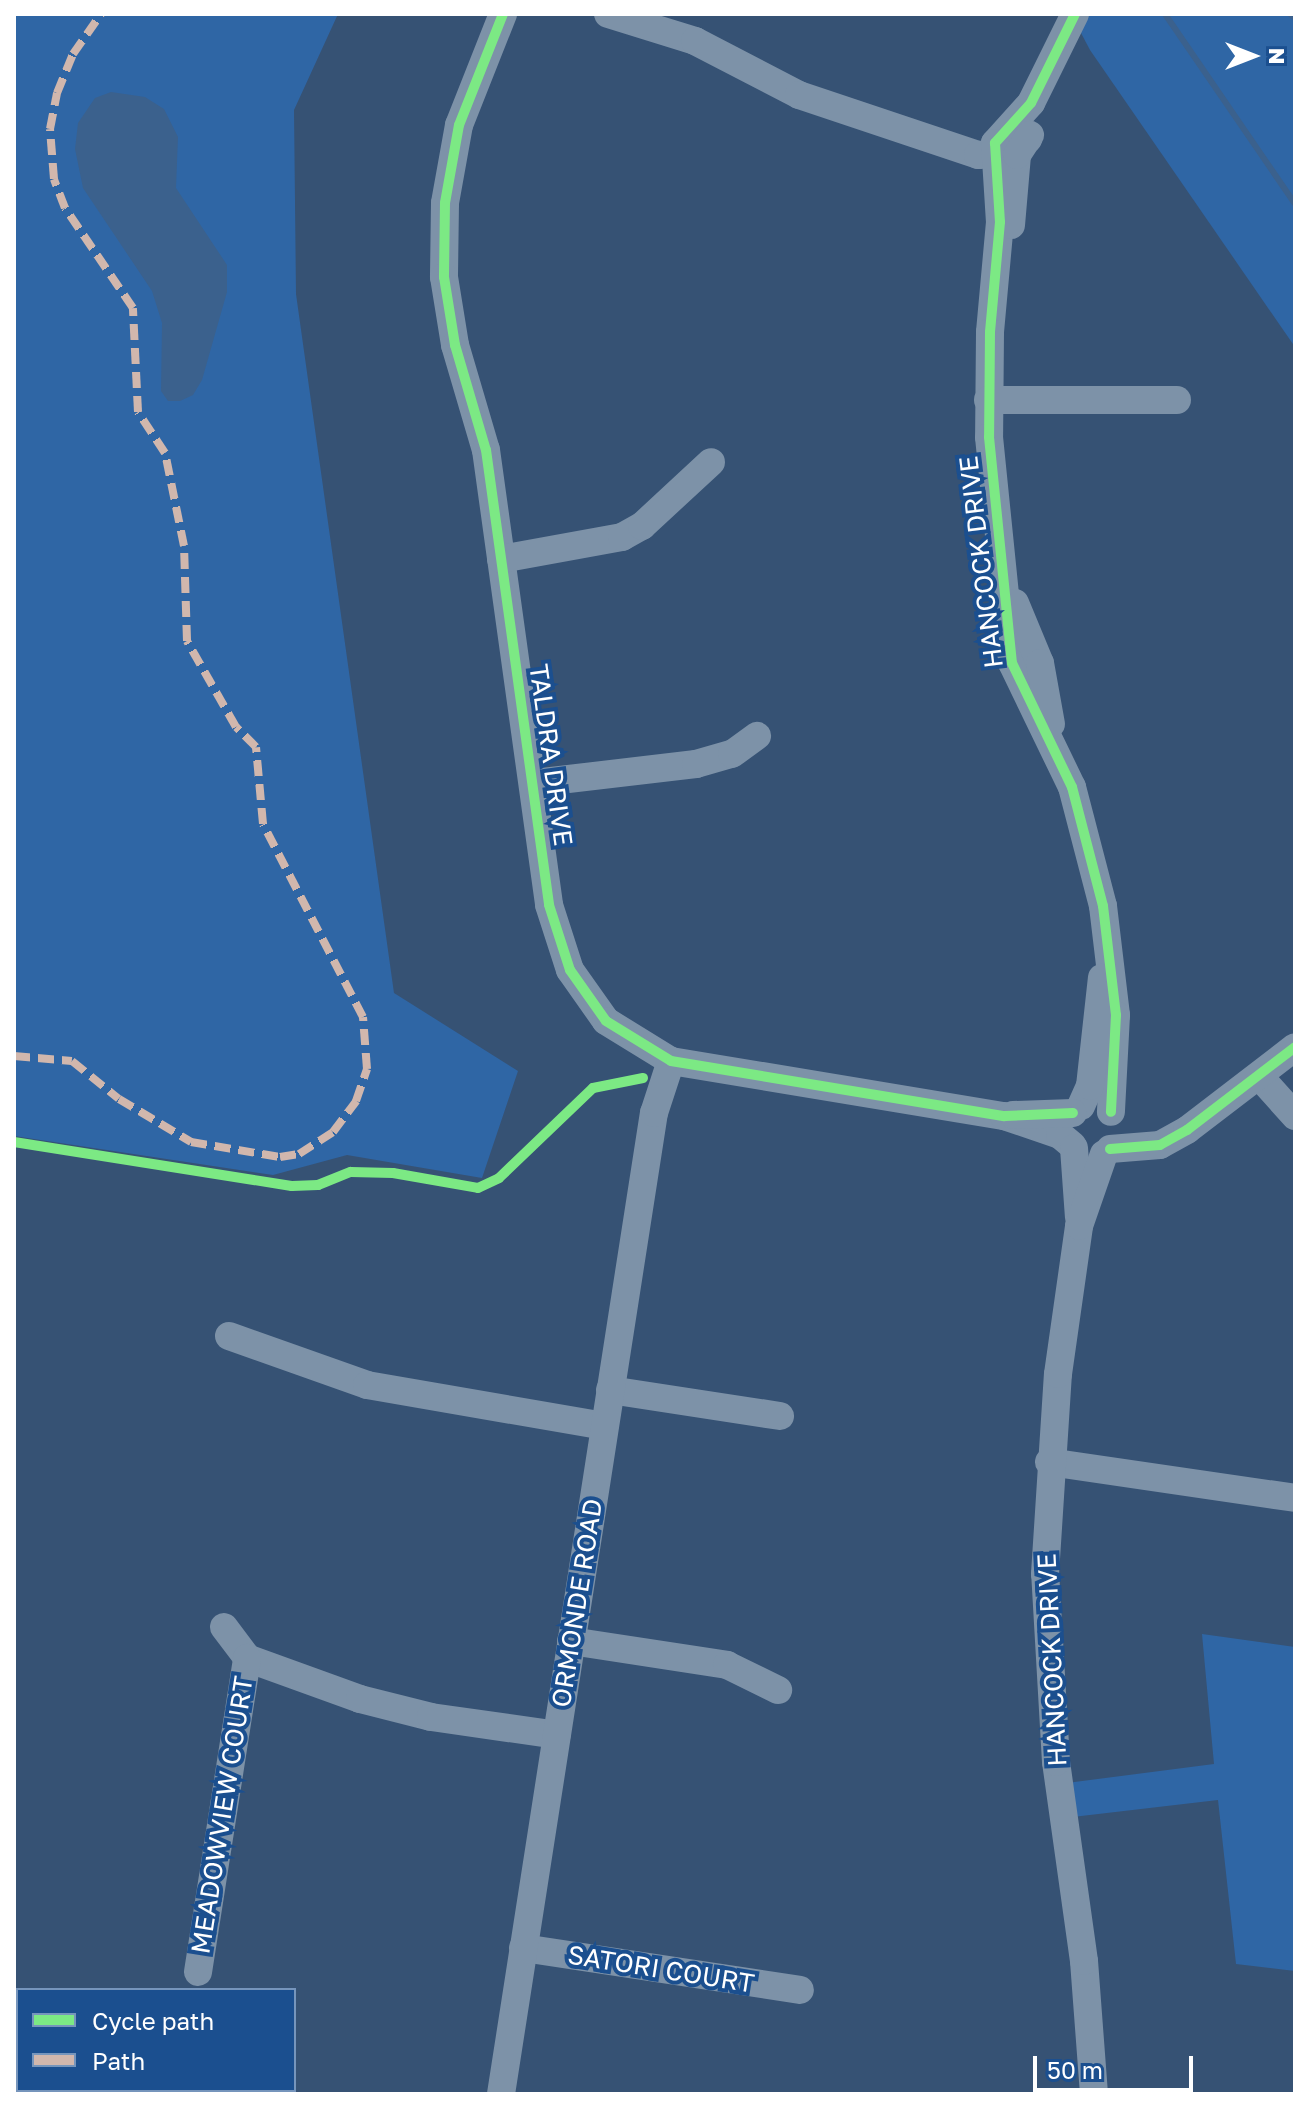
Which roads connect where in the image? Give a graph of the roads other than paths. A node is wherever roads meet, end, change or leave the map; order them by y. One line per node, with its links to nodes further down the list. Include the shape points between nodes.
1 (503, 14): 8 (street, TALDRA DRIVE, via 459,125 443,239 448,314 486,450)
2 (608, 14): 4 (street, via 695,41 799,95)
3 (1075, 14): 4 (street, via 1041,115)
4 (1000, 149): 5 (street, HANCOCK DRIVE)
5 (988, 400): 6 (street); 11 (street, HANCOCK DRIVE, via 1001,557 1040,663 1059,753 1093,856)
6 (1177, 400)
7 (711, 462): 8 (street, via 642,526 622,537)
8 (501, 559): 10 (street, TALDRA DRIVE)
9 (757, 736): 10 (street, via 732,754 696,764)
10 (534, 783): 13 (street, TALDRA DRIVE, via 560,950 580,989 606,1021)
11 (1107, 938): 15 (street, HANCOCK DRIVE, via 1090,1086); 16 (street, HANCOCK DRIVE, via 1116,1015)
12 (1295, 1047): 14 (street)
13 (663, 1058): 17 (street, TALDRA DRIVE); 24 (street, ORMONDE ROAD)
14 (1259, 1076): 18 (street); 19 (street)
15 (1077, 1109): 16 (street, via 1097,1104); 17 (street, TALDRA DRIVE); 20 (street, via 1067,1128)
16 (1114, 1115): 19 (street, via 1148,1130); 21 (street, via 1118,1134)
17 (1004, 1116): 20 (street, TALDRA DRIVE, via 1060,1135)
18 (1295, 1116)
19 (1187, 1130): 21 (street, via 1160,1145)
20 (1073, 1146): 21 (street, via 1087,1155); 22 (street, HANCOCK DRIVE)
21 (1107, 1152): 22 (street, HANCOCK DRIVE)
22 (1079, 1226): 27 (street, HANCOCK DRIVE)
23 (229, 1336): 26 (street, via 367,1385)
24 (610, 1390): 25 (street); 26 (street, ORMONDE ROAD)
25 (780, 1416)
26 (604, 1426): 30 (street, ORMONDE ROAD)
27 (1049, 1462): 28 (street); 38 (street, HANCOCK DRIVE, via 1049,1677 1084,1961)
28 (1295, 1498)
29 (224, 1627): 31 (street, MEADOWVIEW COURT)
30 (571, 1641): 32 (street, via 727,1665); 33 (street, ORMONDE ROAD)
31 (247, 1658): 33 (street, MEADOWVIEW COURT, via 400,1710); 35 (street, MEADOWVIEW COURT)
32 (778, 1690)
33 (557, 1735): 34 (street, ORMONDE ROAD)
34 (523, 1948): 36 (street, SATORI COURT); 37 (street, ORMONDE ROAD)
35 (198, 1972)
36 (800, 1990)
37 (501, 2094)
38 (1094, 2094)

